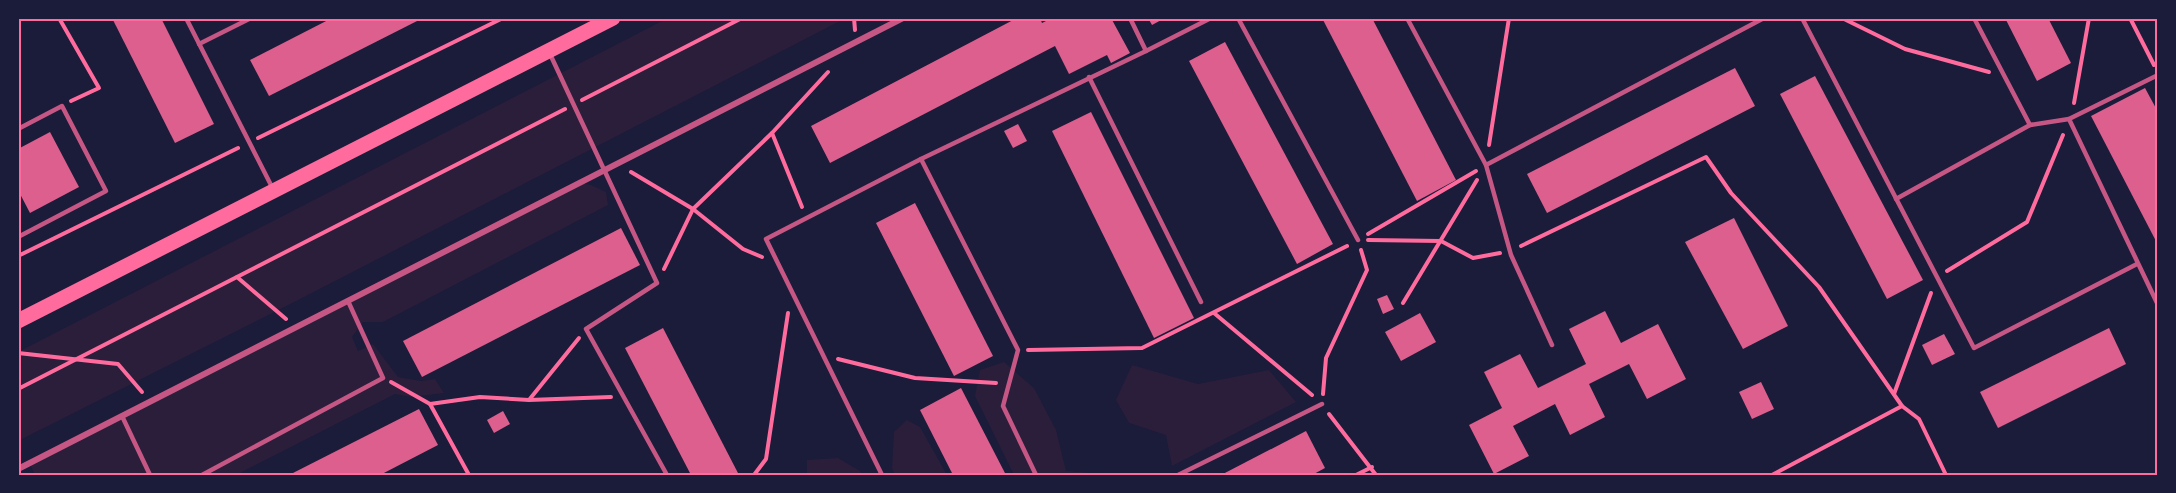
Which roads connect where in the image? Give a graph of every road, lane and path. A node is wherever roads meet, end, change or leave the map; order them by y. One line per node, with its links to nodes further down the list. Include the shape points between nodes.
1 (59, 18): 30 (path, via 99,87)
2 (186, 18): 20 (lane)
3 (251, 18): 20 (lane)
4 (613, 18): 21 (main road)
5 (742, 18): 29 (path)
6 (854, 18): 19 (path)
7 (903, 18): 19 (street)
8 (1130, 18): 22 (lane)
9 (1211, 18): 22 (lane)
10 (1238, 18): 44 (lane)
11 (1407, 18): 37 (lane)
12 (1509, 18): 37 (path)
13 (1764, 18): 37 (lane)
14 (1802, 18): 40 (lane)
15 (1842, 18): 28 (path, via 1905,49)
16 (1974, 18): 28 (lane)
17 (2089, 18): 31 (path)
18 (2130, 18): 24 (path)
19 (855, 42): 36 (street)
20 (199, 44): 39 (lane)
21 (549, 51): 29 (lane); 39 (main road)
22 (1146, 51): 27 (lane)
23 (2158, 59): 24 (path)
24 (2152, 62): 26 (path)
25 (832, 67): 34 (path)
26 (2158, 74): 31 (lane)
27 (1089, 76): 35 (lane); 54 (lane)
28 (2004, 76): 32 (lane)
29 (573, 104): 38 (lane); 49 (path)
30 (62, 106): 33 (lane); 43 (lane, via 106,191)
31 (2069, 119): 32 (lane); 47 (lane); 50 (path, via 2027,222)
32 (2030, 125): 40 (lane)
33 (18, 129)
34 (772, 133): 41 (path); 42 (path)
35 (921, 159): 42 (lane); 62 (lane)
36 (617, 164): 38 (street); 41 (path)
37 (1486, 165): 44 (path); 45 (path); 46 (lane)
38 (603, 171): 51 (lane); 53 (street)
39 (274, 191): 58 (main road)
40 (1896, 199): 50 (lane)
41 (693, 209): 48 (path, via 743,249); 51 (path)
42 (807, 219): 48 (lane, via 766,239)
43 (18, 237)
44 (1358, 240): 45 (path); 57 (path); 74 (path, via 1367,270 1326,358)
45 (1441, 241): 46 (path, via 1473,258); 55 (path)
46 (1509, 252): 61 (lane); 69 (path, via 1706,157 1731,194 1819,287)
47 (2137, 264): 50 (lane, via 1974,348); 56 (lane)
48 (779, 265): 52 (lane)
49 (237, 277): 59 (path); 65 (path)
50 (1937, 278): 69 (path)
51 (657, 283): 60 (lane)
52 (791, 291): 64 (lane); 84 (path, via 766,459)
53 (348, 301): 59 (street); 66 (lane)
54 (1202, 302): 57 (path)
55 (1402, 303)
56 (2158, 305)
57 (1215, 314): 62 (path, via 1142,348); 74 (path)
58 (18, 321)
59 (296, 327): 72 (street)
60 (586, 329): 70 (lane); 71 (path)
61 (1552, 345)
62 (1018, 350): 67 (lane)
63 (18, 353): 65 (path)
64 (823, 355): 67 (path, via 915,378); 85 (lane)
65 (75, 360): 68 (path); 72 (path, via 118,364)
66 (383, 378): 73 (path); 81 (lane)
67 (1009, 383): 86 (lane, via 1003,406)
68 (19, 387)
69 (1894, 394): 75 (path)
70 (624, 397): 71 (path); 83 (lane)
71 (529, 400): 73 (path, via 480,397)
72 (151, 401): 76 (street)
73 (430, 404): 82 (path)
74 (1322, 404): 77 (path); 87 (lane)
75 (1902, 406): 90 (path); 91 (path, via 1919,419)
76 (122, 416): 78 (street); 80 (lane)
77 (1372, 467): 88 (path); 89 (path)
78 (20, 468): 79 (lane)
79 (25, 475)
80 (150, 475)
81 (202, 475)
82 (469, 475)
83 (667, 475)
84 (754, 475)
85 (882, 475)
86 (1036, 475)
87 (1178, 475)
88 (1356, 475)
89 (1376, 475)
90 (1772, 475)
91 (1946, 475)

